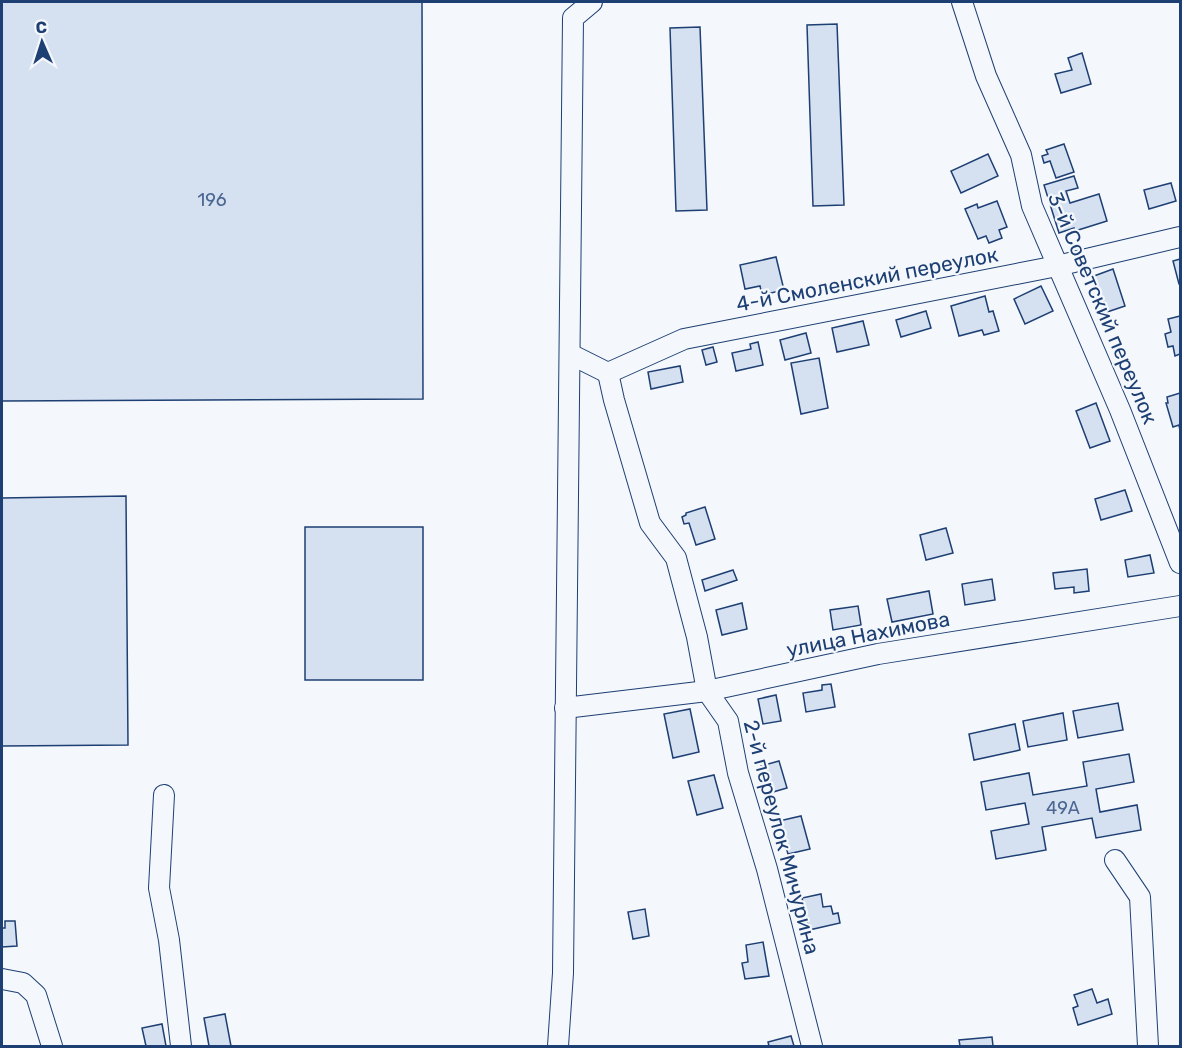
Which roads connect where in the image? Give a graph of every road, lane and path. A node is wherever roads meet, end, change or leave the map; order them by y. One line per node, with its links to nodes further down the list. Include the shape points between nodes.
1 (592, 2): 5 (street, via 573,18)
2 (962, 2): 4 (street, 3-й Советский переулок, via 986,76 1021,155 1032,206)
3 (1180, 237): 4 (street, 4-й Смоленский переулок)
4 (1057, 266): 6 (street, 4-й Смоленский переулок, via 684,339); 7 (street, 3-й Советский переулок, via 1120,410)
5 (570, 354): 6 (street); 10 (street)
6 (608, 373): 9 (street, 2-й переулок Мичурина, via 650,523 676,558)
7 (1180, 563)
8 (1180, 606): 9 (street, улица Нахимова, via 878,654)
9 (707, 691): 10 (street, улица Нахимова); 17 (street, 2-й переулок Мичурина, via 728,722 738,774 767,869)
10 (565, 708): 16 (street, via 563,972)
11 (164, 795): 15 (street, via 159,888)
12 (1115, 860): 18 (street, via 1140,897)
13 (2, 979): 14 (street, via 23,983 36,995)
14 (52, 1047)
15 (181, 1047)
16 (558, 1047)
17 (812, 1047)
18 (1148, 1047)

